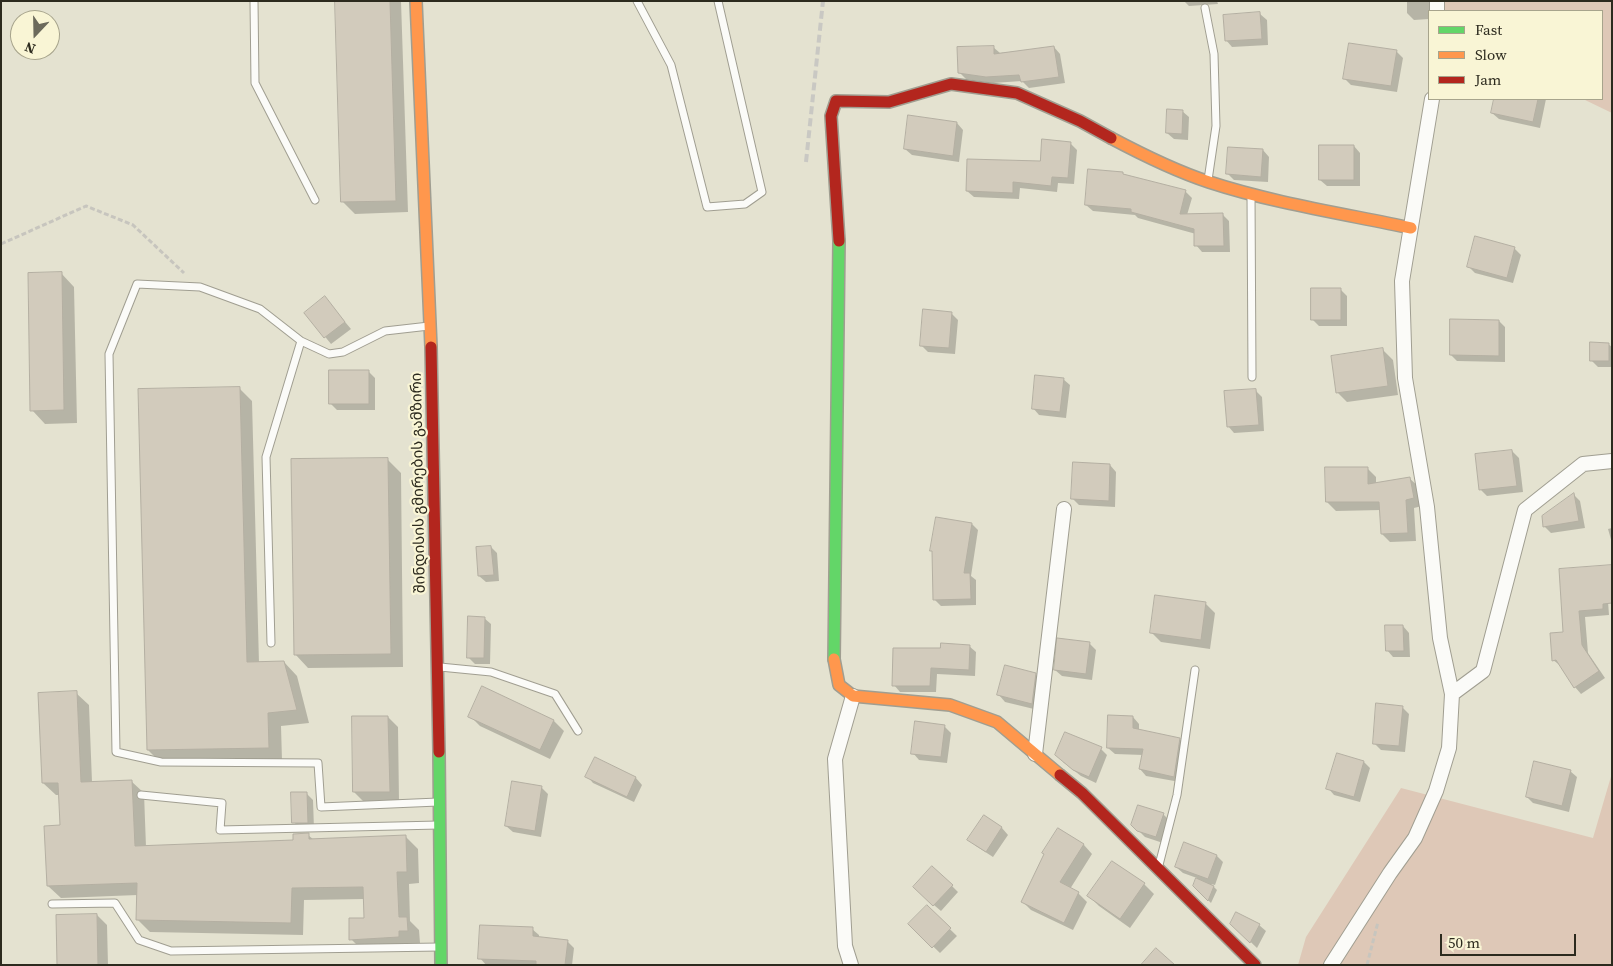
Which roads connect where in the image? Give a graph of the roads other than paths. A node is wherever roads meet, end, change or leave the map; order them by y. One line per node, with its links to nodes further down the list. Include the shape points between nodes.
1 (254, 1): 9 (lane, via 255,84)
2 (416, 1): 11 (street, შინდისის გმირების გამზირი)
3 (638, 1): 4 (lane, via 672,65 707,207 745,204 762,192)
4 (718, 1)
5 (1205, 8): 7 (lane, via 1214,54 1216,126)
6 (1432, 100): 10 (street)
7 (1208, 182): 8 (street); 20 (street, via 1146,157 1080,121 1016,93 951,84 889,102 836,101 830,116 838,228 833,654 839,685)
8 (1250, 194): 10 (street); 13 (lane)
9 (315, 200)
10 (1410, 228): 19 (street, via 1402,281 1405,378 1427,507 1440,638)
11 (430, 326): 12 (lane, via 385,331 343,352 329,354); 17 (street, შინდისის გმირების გამზირი)
12 (301, 341): 16 (lane, via 266,457); 24 (lane, via 260,309 200,287 137,284 109,354 116,752 161,762 318,763 321,807)
13 (1252, 377)
14 (1612, 461): 19 (street, via 1583,464 1525,510 1483,671)
15 (1064, 509): 22 (street)
16 (271, 643)
17 (438, 667): 21 (lane, via 492,672 555,694); 24 (street, შინდისის გმირების გამზირი)
18 (1196, 670): 26 (lane, via 1177,795)
19 (1452, 694): 32 (street, via 1449,748 1436,791 1415,838)
20 (853, 696): 22 (street, via 950,705 997,722); 30 (street, via 835,759 844,946)
21 (578, 731)
22 (1035, 754): 26 (street, via 1082,793)
23 (142, 795): 25 (lane, via 222,803 220,830)
24 (440, 802): 25 (street, შინდისის გმირების გამზირი)
25 (440, 825): 28 (street, შინდისის გმირების გამზირი)
26 (1158, 868): 31 (street)
27 (52, 904): 28 (lane, via 115,903 139,940 171,951)
28 (440, 947): 29 (street, შინდისის გმირების გამზირი)
29 (441, 965)
30 (851, 965)
31 (1255, 965)
32 (1331, 965)

